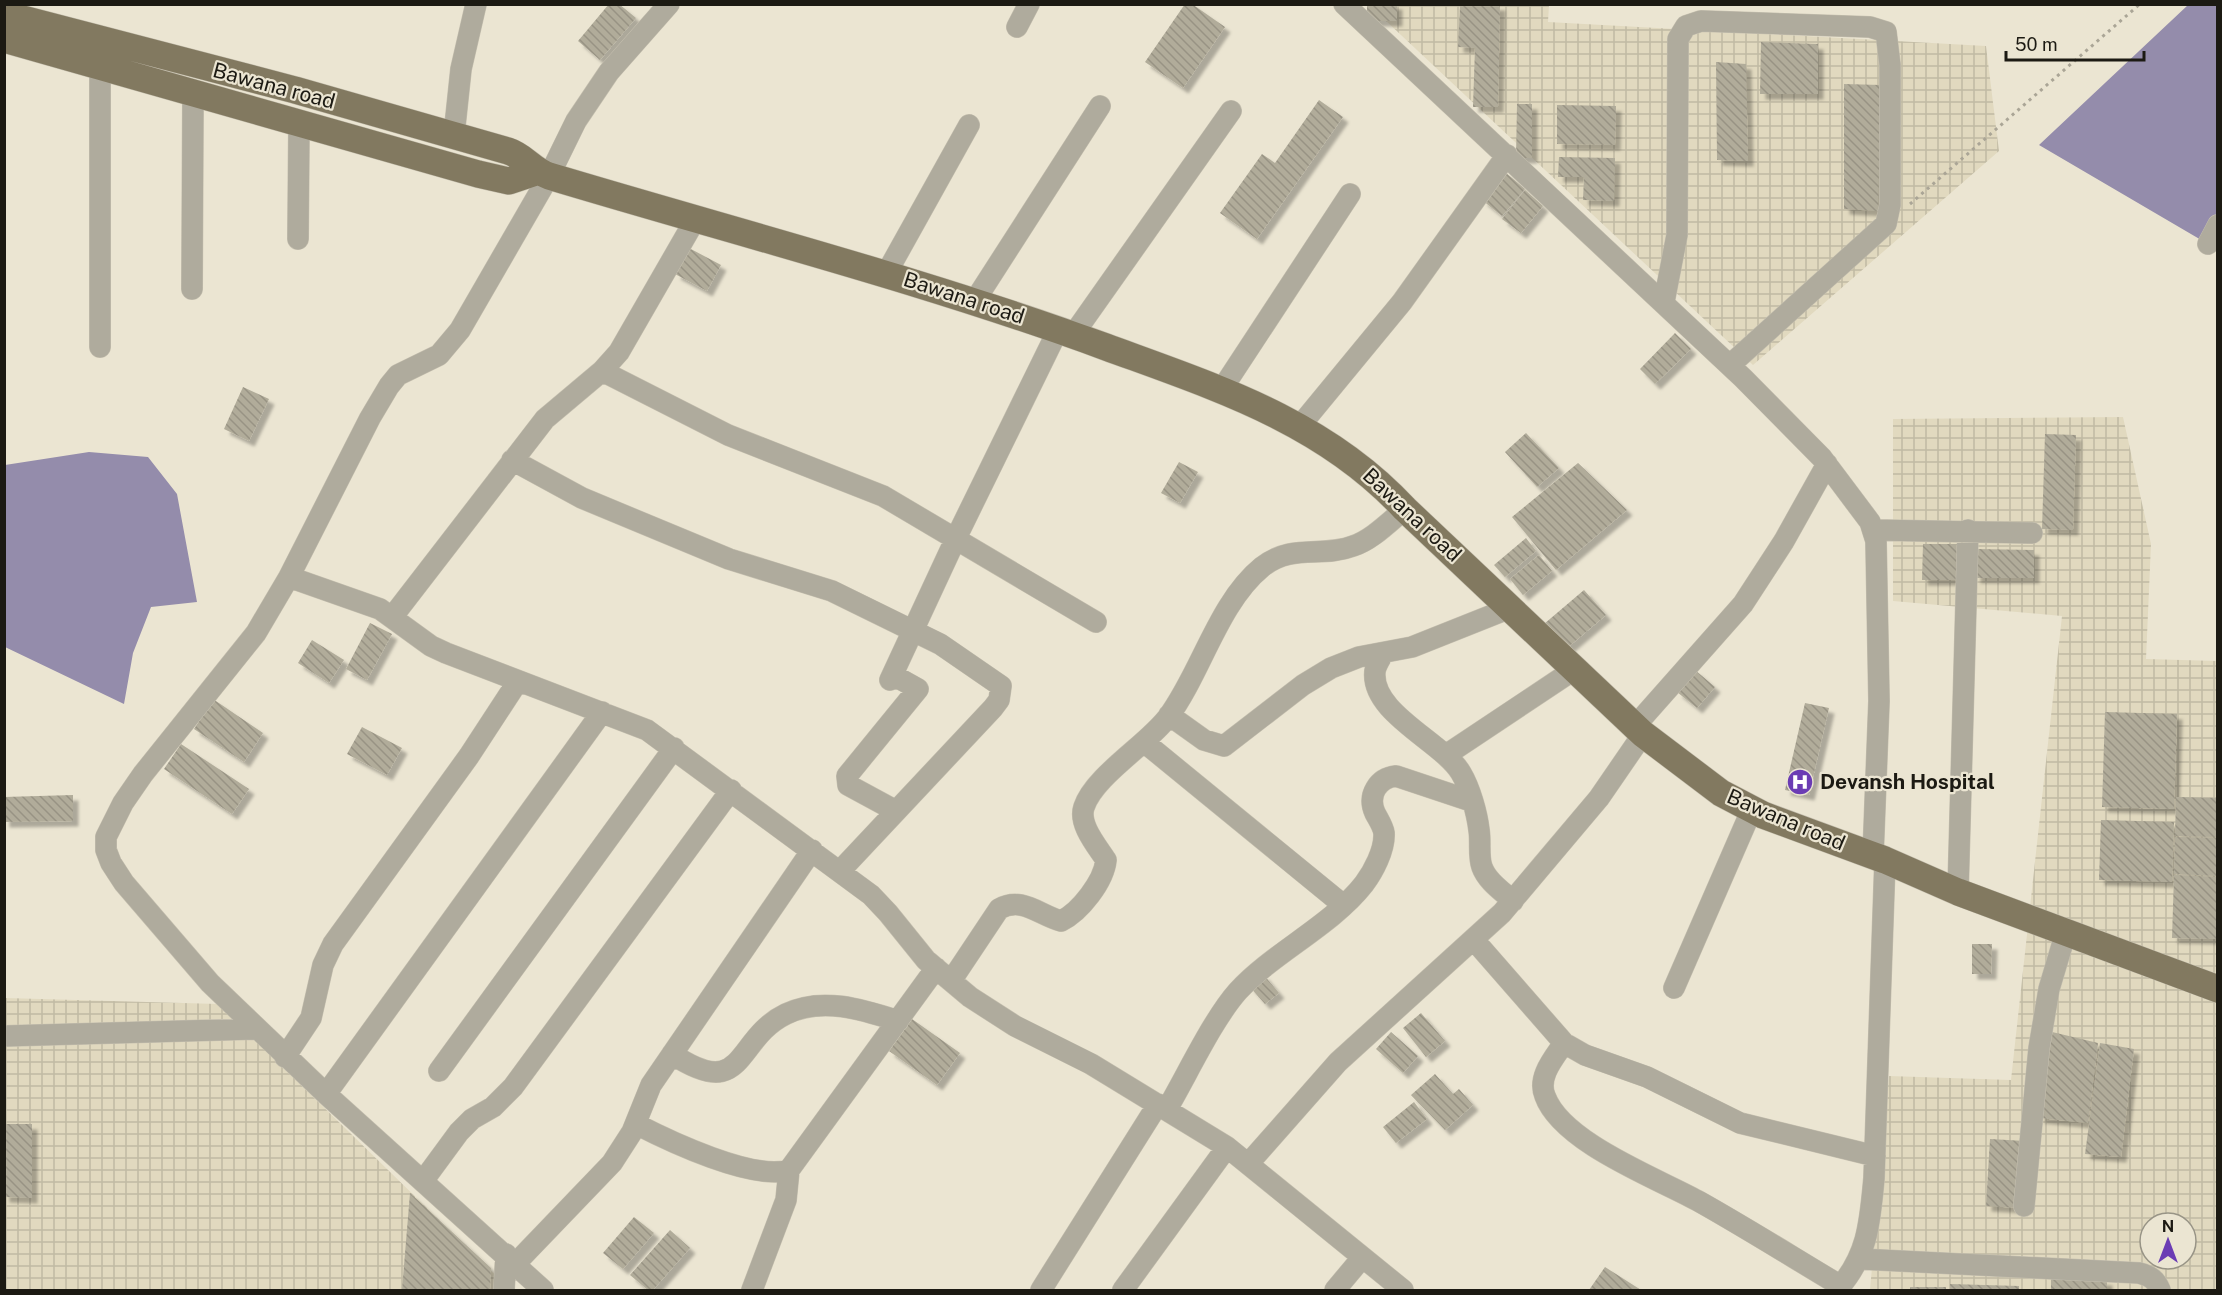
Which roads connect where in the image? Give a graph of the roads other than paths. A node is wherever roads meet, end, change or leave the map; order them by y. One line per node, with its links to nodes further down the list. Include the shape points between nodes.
1 (476, 4): 14 (street, via 461,69)
2 (669, 4): 16 (street, via 609,72)
3 (1029, 4): 6 (street)
4 (1351, 8): 15 (street)
5 (4, 14): 7 (main road, Bawana road)
6 (1017, 27)
7 (24, 28): 8 (main road, Bawana road); 14 (main road, Bawana road)
8 (100, 66): 9 (main road, Bawana road); 27 (street)
9 (193, 92): 12 (main road, Bawana road); 23 (street)
10 (1100, 106): 24 (street)
11 (1231, 111): 26 (street)
12 (299, 122): 16 (main road, Bawana road, via 509,181); 20 (street)
13 (969, 125): 22 (street)
14 (454, 135): 16 (main road, Bawana road, via 519,154)
15 (1507, 155): 25 (street); 31 (street, via 1402,302)
16 (543, 174): 18 (main road, Bawana road); 39 (street, via 460,330 439,355 399,375 389,386)
17 (1350, 194): 30 (street)
18 (695, 220): 22 (main road, Bawana road); 29 (street, via 619,352)
19 (2217, 225): 21 (street)
20 (298, 239)
21 (2208, 244)
22 (886, 273): 24 (main road, Bawana road)
23 (192, 289)
24 (974, 302): 26 (main road, Bawana road)
25 (1664, 302): 28 (street); 28 (street, via 1677,235 1679,34 1692,22 1870,27 1886,32 1890,65 1890,205 1886,224)
26 (1065, 332): 30 (main road, Bawana road); 38 (street)
27 (100, 347)
28 (1730, 365): 33 (street)
29 (602, 371): 32 (street, via 550,415); 38 (street, via 728,435 870,490)
30 (1222, 390): 31 (main road, Bawana road)
31 (1299, 427): 34 (main road, Bawana road, via 1326,441 1377,479)
32 (512, 460): 41 (street); 43 (street, via 582,498 729,559 832,591)
33 (1827, 464): 35 (street); 49 (street, via 1743,604)
34 (1405, 509): 40 (main road, Bawana road); 48 (street, via 1352,547 1294,551 1263,567 1247,582 1215,632)
35 (1874, 530): 36 (street); 58 (street)
36 (1968, 531): 37 (street); 60 (street)
37 (2032, 533)
38 (956, 538): 42 (street); 43 (street)
39 (289, 577): 41 (street); 69 (street, via 243,652 143,774 106,837 109,857 124,883)
40 (1510, 608): 44 (street, via 1413,647); 45 (main road, Bawana road)
41 (393, 616): 46 (street, via 431,646)
42 (1096, 622)
43 (914, 630): 56 (street, via 891,678 918,689 847,776 848,785); 56 (street, via 996,681 1001,690 993,708)
44 (1383, 654): 48 (street, via 1359,657 1331,668 1224,746 1204,740); 52 (street, via 1375,670 1376,684 1390,708)
45 (1575, 669): 49 (main road, Bawana road); 52 (street)
46 (518, 681): 47 (street); 73 (street, via 469,756 333,944 323,965 311,1018)
47 (602, 712): 51 (street, via 647,730); 75 (street)
48 (1169, 716): 50 (street)
49 (1639, 730): 55 (main road, Bawana road, via 1703,781); 61 (street, via 1599,798)
50 (1143, 742): 62 (street); 65 (street, via 1084,806 1086,827 1106,860 1076,911 1061,921 1019,904 1008,904)
51 (674, 748): 53 (street); 74 (street)
52 (1446, 755): 54 (street, via 1461,773)
53 (731, 790): 57 (street); 82 (street, via 513,1087 459,1132)
54 (1471, 801): 61 (street, via 1479,830 1482,867); 62 (street, via 1396,776 1380,781 1373,810 1384,832 1383,844 1363,885)
55 (1752, 809): 58 (main road, Bawana road); 66 (street)
56 (896, 811): 59 (street)
57 (812, 850): 59 (street); 72 (street)
58 (1879, 858): 60 (main road, Bawana road); 79 (street)
59 (840, 871): 65 (street, via 888,913)
60 (1958, 892): 63 (main road, Bawana road)
61 (1513, 901): 64 (street)
62 (1342, 904): 76 (street, via 1237,992)
63 (2066, 932): 67 (main road, Bawana road); 83 (street, via 2049,989 2039,1048)
64 (1474, 940): 71 (street); 80 (street, via 1338,1062)
65 (944, 975): 68 (street); 76 (street, via 1015,1026 1091,1064)
66 (1674, 988)
67 (2217, 989)
68 (898, 1021): 72 (street, via 859,1008 819,1006 787,1013 771,1023 737,1064 723,1072 703,1071); 81 (street)
69 (255, 1029): 70 (street); 73 (street)
70 (4, 1036)
71 (1564, 1043): 79 (street, via 1740,1123); 87 (street, via 1546,1070 1543,1087 1552,1108 1565,1122 1607,1155 1698,1201)
72 (672, 1054): 77 (street, via 651,1085)
73 (285, 1057): 75 (street)
74 (439, 1071)
75 (326, 1095): 82 (street)
76 (1163, 1107): 78 (street); 91 (street)
77 (636, 1124): 81 (street, via 708,1156 760,1170); 84 (street, via 612,1162)
78 (1227, 1147): 80 (street); 92 (street)
79 (1875, 1156): 86 (street, via 1869,1223)
80 (1248, 1164): 85 (street)
81 (789, 1170): 90 (street, via 786,1200)
82 (423, 1180): 84 (street)
83 (2024, 1206)
84 (511, 1259): 88 (street); 89 (street)
85 (1361, 1259): 93 (street); 94 (street)
86 (1860, 1259): 87 (street); 95 (street, via 2139,1273 2149,1275)
87 (1839, 1288)
88 (504, 1290)
89 (543, 1290)
90 (752, 1290)
91 (1041, 1290)
92 (1123, 1290)
93 (1335, 1290)
94 (1403, 1290)
95 (2160, 1290)

